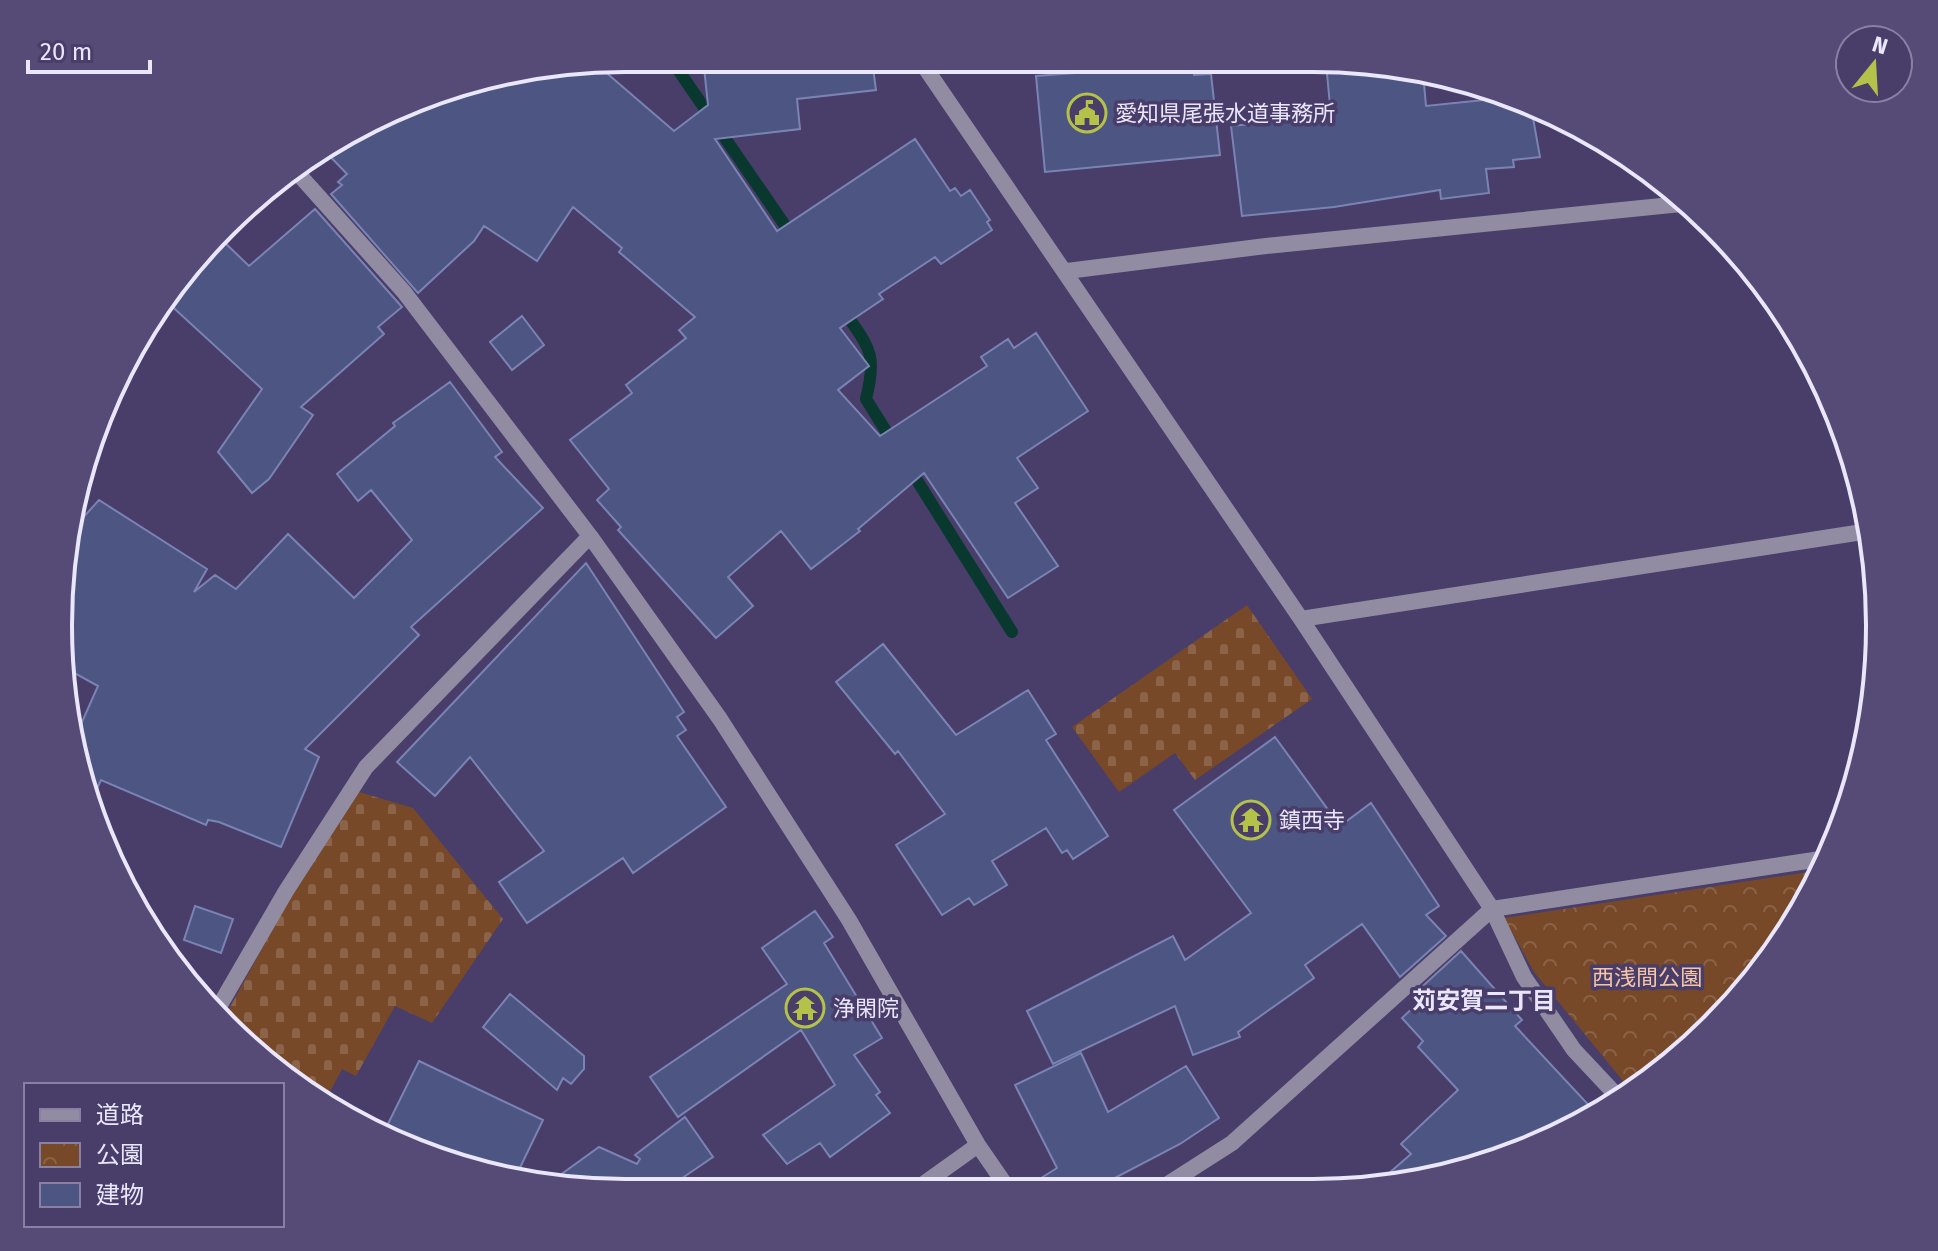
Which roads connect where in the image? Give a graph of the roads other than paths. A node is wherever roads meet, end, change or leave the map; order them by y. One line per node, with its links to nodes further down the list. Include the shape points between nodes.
1 (928, 72): 4 (street)
2 (301, 177): 6 (street, via 404,292)
3 (1672, 205): 4 (street)
4 (1067, 271): 7 (street)
5 (1858, 533): 7 (street)
6 (590, 536): 10 (street, via 366,767); 12 (street, via 720,719 849,920)
7 (1301, 619): 9 (street)
8 (1814, 860): 9 (street)
9 (1492, 909): 11 (street, via 1524,977 1574,1050); 15 (street, via 1232,1143)
10 (221, 1003)
11 (1612, 1091)
12 (978, 1145): 13 (street); 14 (street)
13 (930, 1179)
14 (1001, 1179)
15 (1176, 1179)

